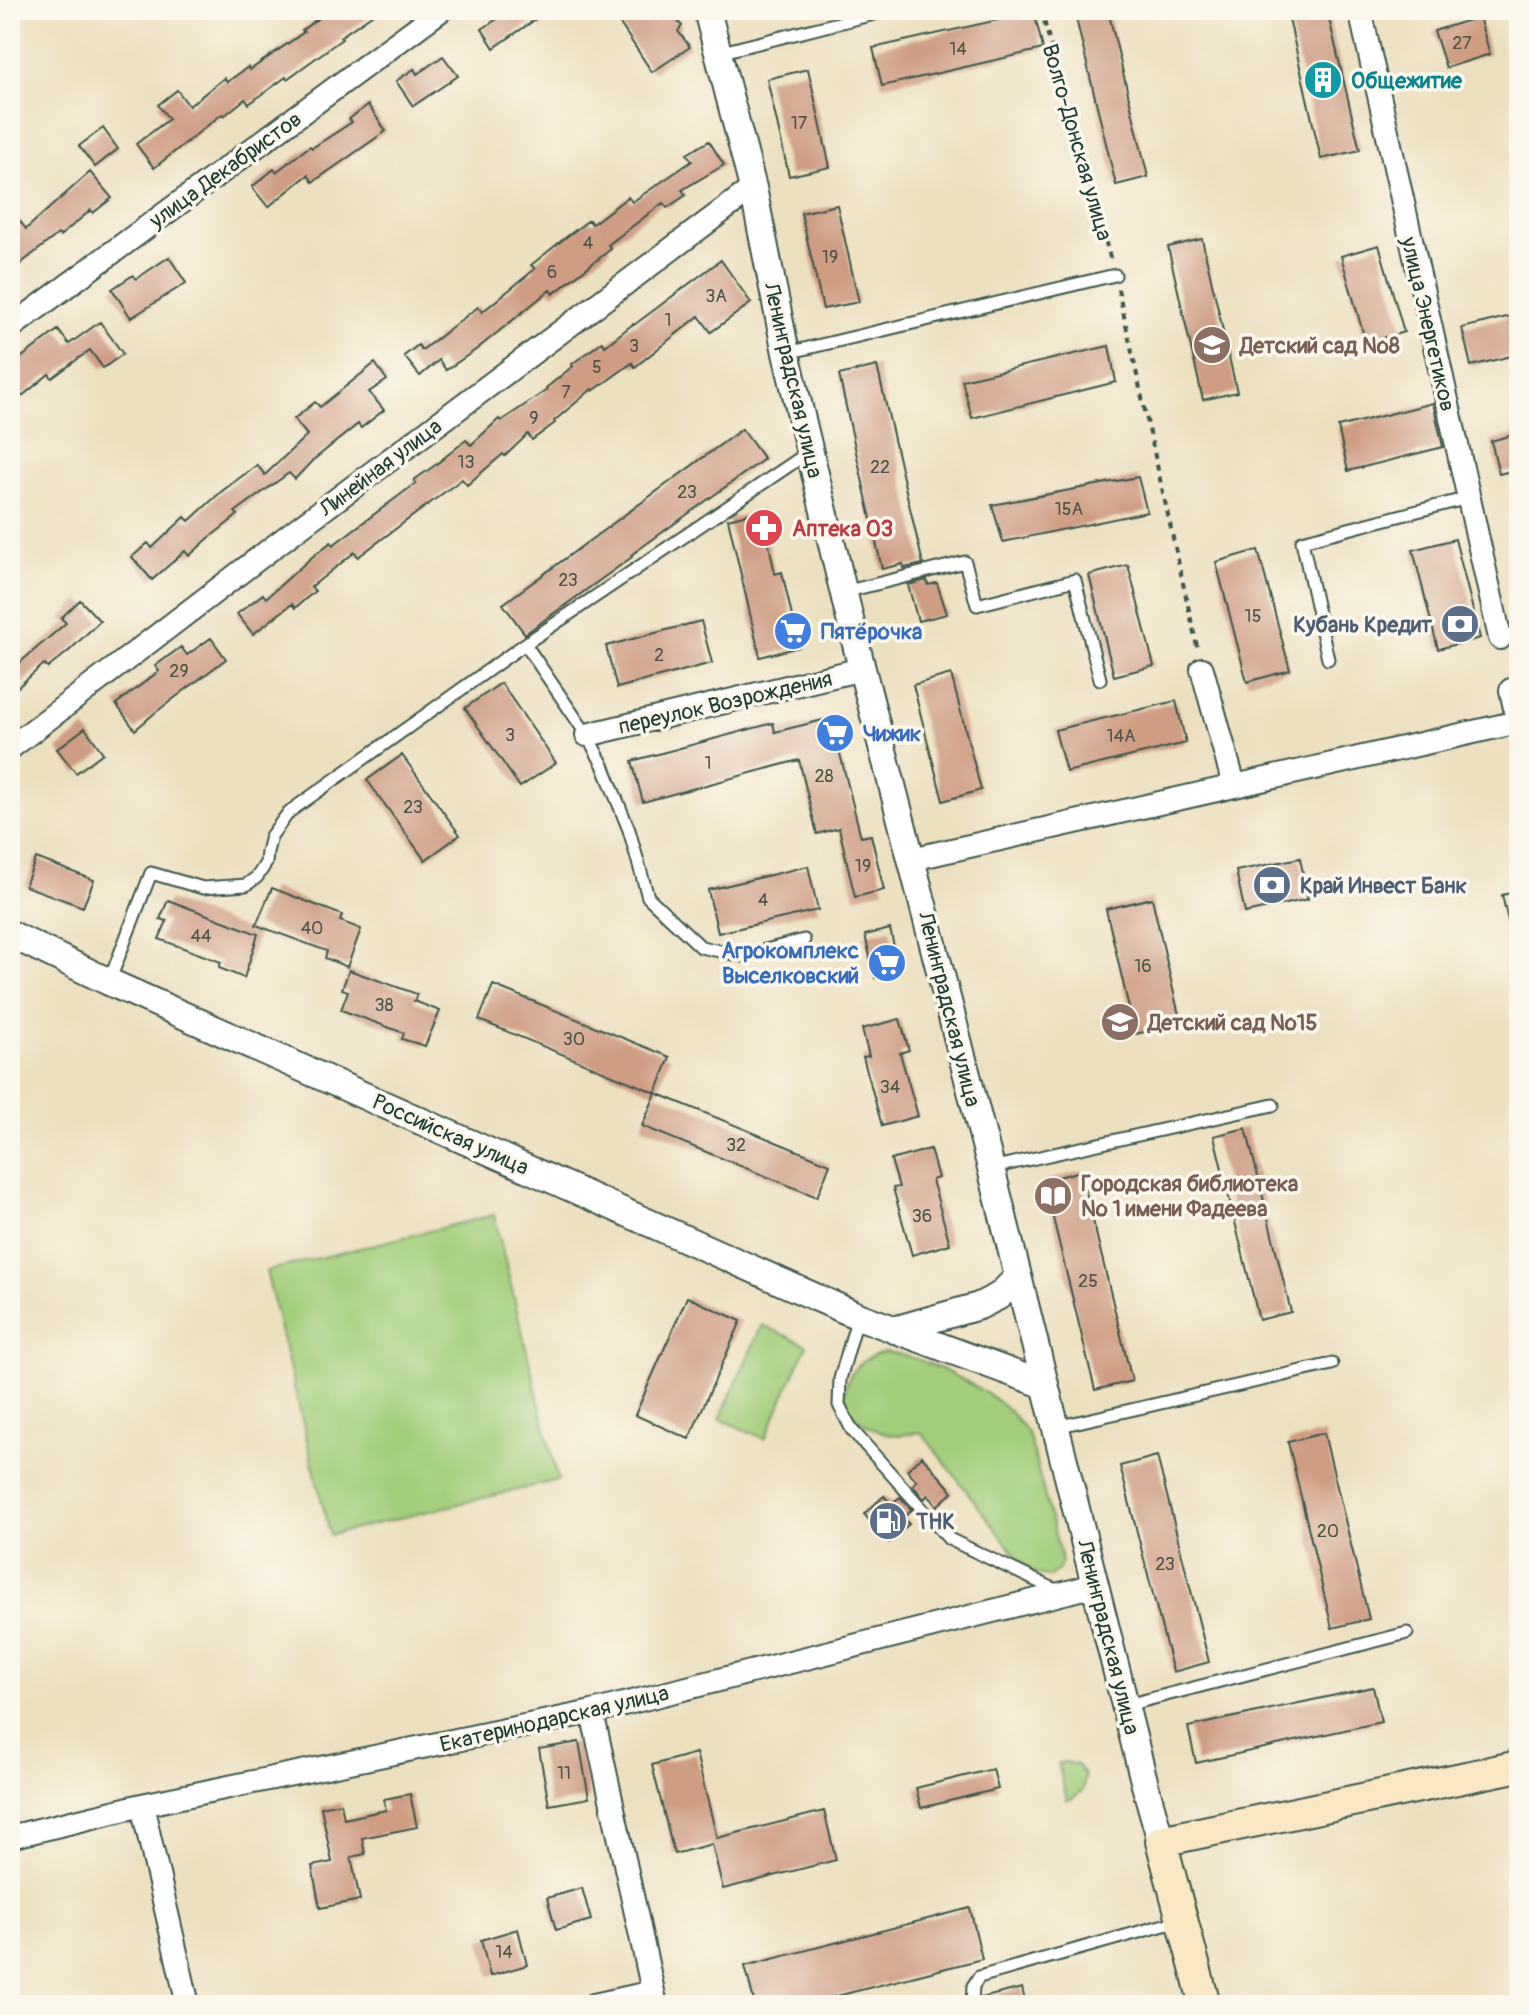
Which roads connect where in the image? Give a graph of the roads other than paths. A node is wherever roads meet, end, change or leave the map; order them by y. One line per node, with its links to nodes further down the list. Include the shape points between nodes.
1 (441, 10): 8 (street, улица Декабристов)
2 (707, 10): 5 (street, Ленинградская улица)
3 (890, 10): 5 (lane)
4 (1360, 10): 11 (street, улица Энергетиков)
5 (718, 53): 6 (street, Ленинградская улица)
6 (753, 188): 9 (street, Ленинградская улица); 22 (street, Линейная улица)
7 (1115, 275): 9 (lane)
8 (10, 328)
9 (786, 353): 10 (street, Ленинградская улица)
10 (809, 452): 12 (street, Ленинградская улица); 14 (lane)
11 (1468, 498): 13 (street, улица Энергетиков); 15 (lane, via 1302,541)
12 (844, 593): 16 (street, Ленинградская улица); 18 (lane, via 965,562 977,605 1075,580)
13 (1500, 638)
14 (525, 644): 21 (lane); 27 (lane, via 289,812 271,836 266,863 246,885 203,888 151,873)
15 (1328, 659)
16 (862, 669): 21 (street, переулок Возрождения); 24 (street, Ленинградская улица)
17 (1202, 669): 23 (street)
18 (1100, 679)
19 (1511, 690): 20 (street)
20 (1518, 722): 23 (street)
21 (587, 735): 26 (lane, via 629,830 648,897 701,947 743,956)
22 (10, 748)
23 (1234, 785): 24 (street)
24 (912, 859): 29 (street, Ленинградская улица)
25 (10, 934): 27 (street, Российская улица)
26 (804, 940)
27 (109, 982): 31 (street, Российская улица)
28 (1273, 1105): 29 (lane)
29 (991, 1168): 30 (street, Ленинградская улица)
30 (1018, 1277): 32 (street, via 979,1306); 34 (street, Ленинградская улица)
31 (858, 1316): 32 (street, Российская улица); 37 (lane, via 839,1392 839,1405 852,1430 949,1539)
32 (894, 1330): 34 (street, Российская улица)
33 (1332, 1364): 35 (lane)
34 (1045, 1385): 35 (street, Ленинградская улица)
35 (1056, 1427): 36 (street, Ленинградская улица)
36 (1096, 1585): 37 (street, Екатеринодарская улица); 39 (street, Ленинградская улица)
37 (1062, 1593): 40 (street, Екатеринодарская улица)
38 (1407, 1633): 39 (lane)
39 (1126, 1705): 44 (street, Ленинградская улица)
40 (592, 1712): 42 (street, Екатеринодарская улица); 46 (street)
41 (1519, 1766): 44 (main road)
42 (142, 1805): 43 (street, Екатеринодарская улица); 47 (street)
43 (10, 1837)
44 (1161, 1841): 45 (main road, Ленинградская улица)
45 (1182, 1920): 49 (lane, via 979,1977); 50 (main road, Ленинградская улица)
46 (655, 1999): 48 (street)
47 (188, 2005)
48 (594, 2005)
49 (972, 2005)
50 (1205, 2005)

